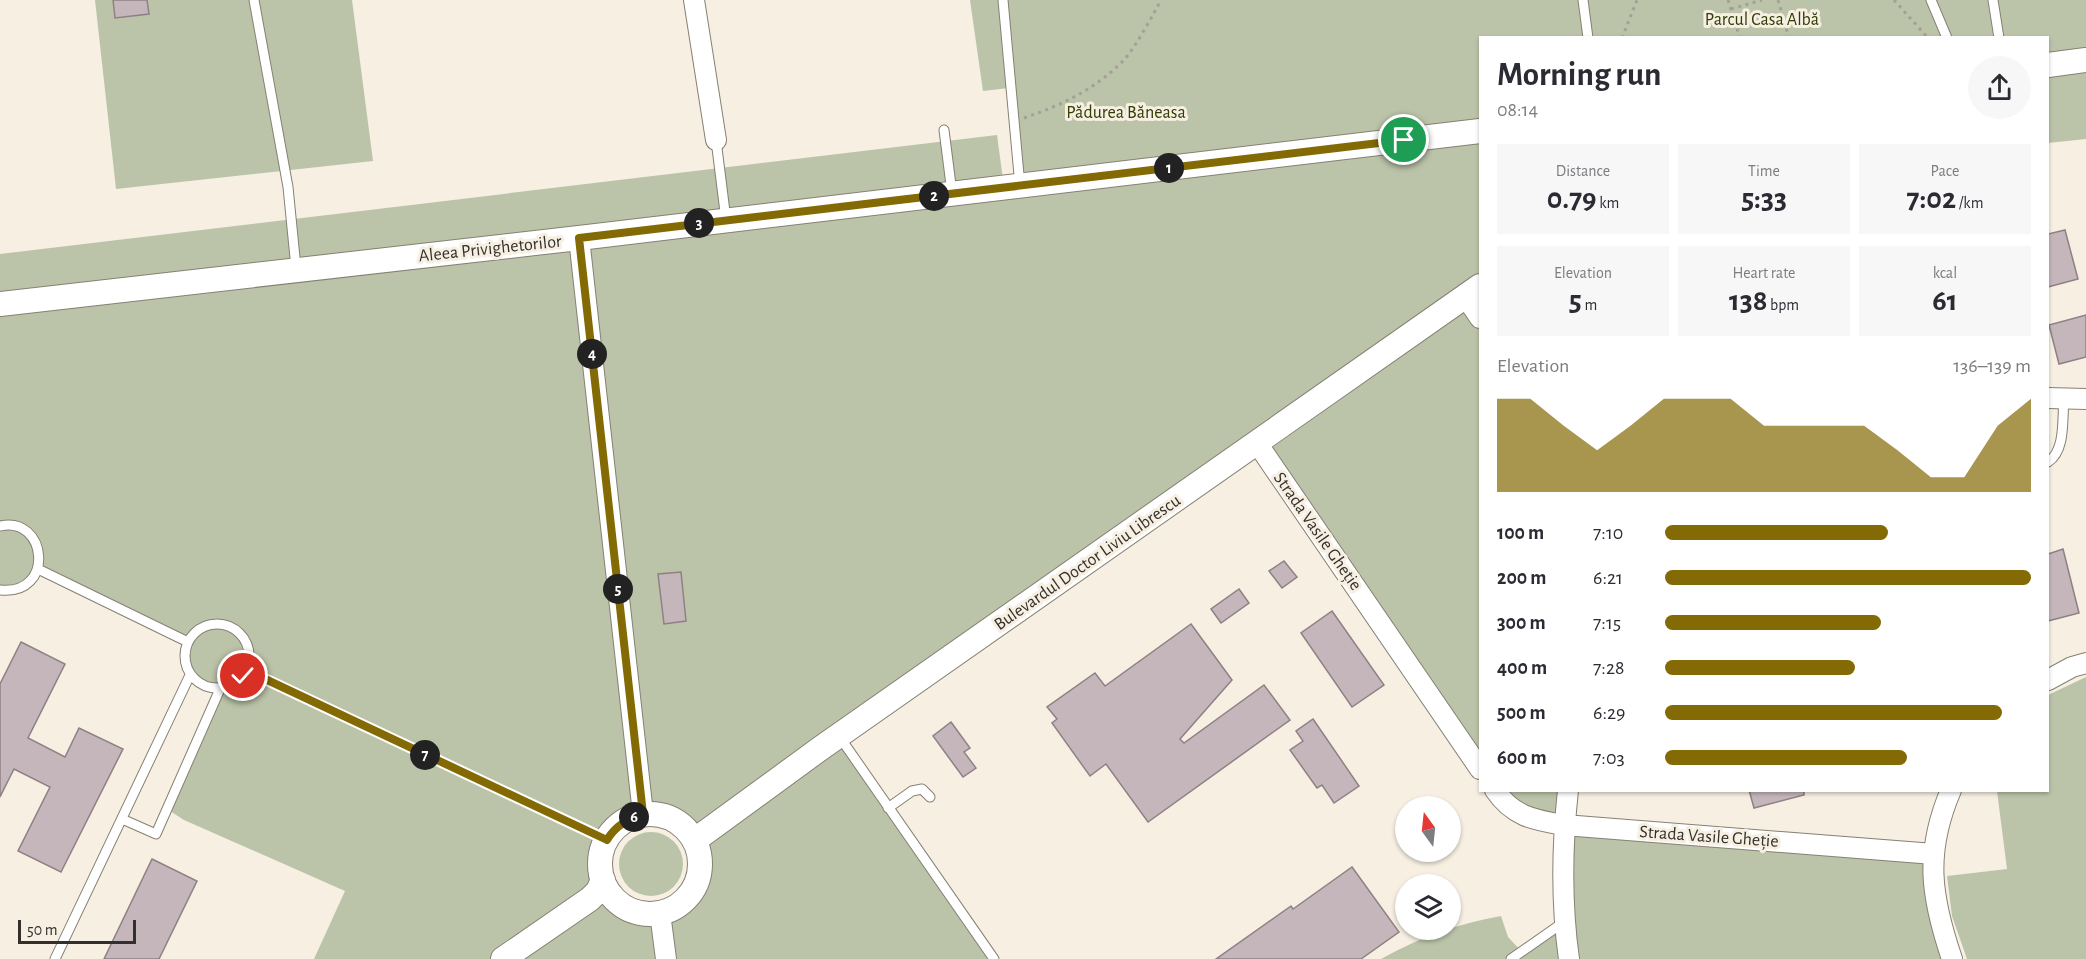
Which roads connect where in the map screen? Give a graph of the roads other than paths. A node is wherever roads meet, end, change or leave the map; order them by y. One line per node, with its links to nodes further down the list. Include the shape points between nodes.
1 (254, 0): 19 (lane, via 288,187)
2 (693, 0): 14 (street)
3 (1003, 0): 15 (lane)
4 (1583, 0): 7 (lane)
5 (1931, 0): 8 (lane)
6 (1993, 0): 9 (lane)
7 (1588, 36)
8 (1946, 36)
9 (1999, 36)
10 (2086, 60): 11 (street)
11 (2049, 65)
12 (944, 130): 16 (lane)
13 (1479, 131): 15 (street, Aleea Privighetorilor)
14 (716, 140): 17 (lane)
15 (1020, 186): 16 (street, Aleea Privighetorilor)
16 (952, 193): 17 (street, Aleea Privighetorilor)
17 (726, 220): 18 (street, Aleea Privighetorilor)
18 (579, 238): 19 (street, Aleea Privighetorilor); 43 (street)
19 (296, 270): 21 (street, Aleea Privighetorilor)
20 (1473, 291): 22 (street); 25 (street, Bulevardul Doctor Liviu Librescu)
21 (0, 304)
22 (1479, 314)
23 (2056, 398): 24 (street); 26 (lane, via 2061,444)
24 (2086, 399)
25 (1257, 443): 36 (street, Bulevardul Doctor Liviu Librescu); 37 (street, Strada Vasile Gheție)
26 (2049, 461)
27 (0, 526): 28 (lane, via 19,527 29,533 37,543)
28 (38, 569): 29 (lane, via 28,583 14,590); 30 (lane)
29 (0, 590)
30 (188, 642): 32 (lane, via 207,626 234,629 248,648); 33 (lane, via 184,660)
31 (2086, 663): 34 (street)
32 (246, 670): 35 (lane, via 234,684); 46 (lane)
33 (190, 675): 35 (lane, via 200,685); 44 (lane)
34 (2049, 679)
35 (220, 689): 44 (lane, via 156,834)
36 (839, 736): 42 (lane); 47 (street, Bulevardul Doctor Liviu Librescu)
37 (1479, 768)
38 (1496, 792): 45 (street, Strada Vasile Gheție, via 1521,816)
39 (1568, 792): 45 (street)
40 (1949, 792): 48 (street)
41 (930, 797): 42 (lane, via 922,789 912,791)
42 (888, 808): 57 (lane)
43 (643, 814): 46 (street, via 619,825); 47 (street, via 664,815 679,822)
44 (122, 819): 53 (lane)
45 (1564, 825): 48 (street, Strada Vasile Gheție); 52 (street)
46 (607, 840): 49 (street, via 600,863)
47 (695, 840): 51 (street, via 700,854 696,884 677,906)
48 (1934, 854): 60 (street, via 1939,920)
49 (603, 880): 50 (street); 54 (street, via 590,899)
50 (620, 904): 51 (street, via 643,913); 55 (street, via 601,910)
51 (660, 913): 56 (street)
52 (1564, 922): 58 (lane); 59 (street)
53 (55, 959)
54 (503, 959)
55 (530, 959)
56 (666, 959)
57 (994, 959)
58 (1511, 959)
59 (1569, 959)
60 (1952, 959)

